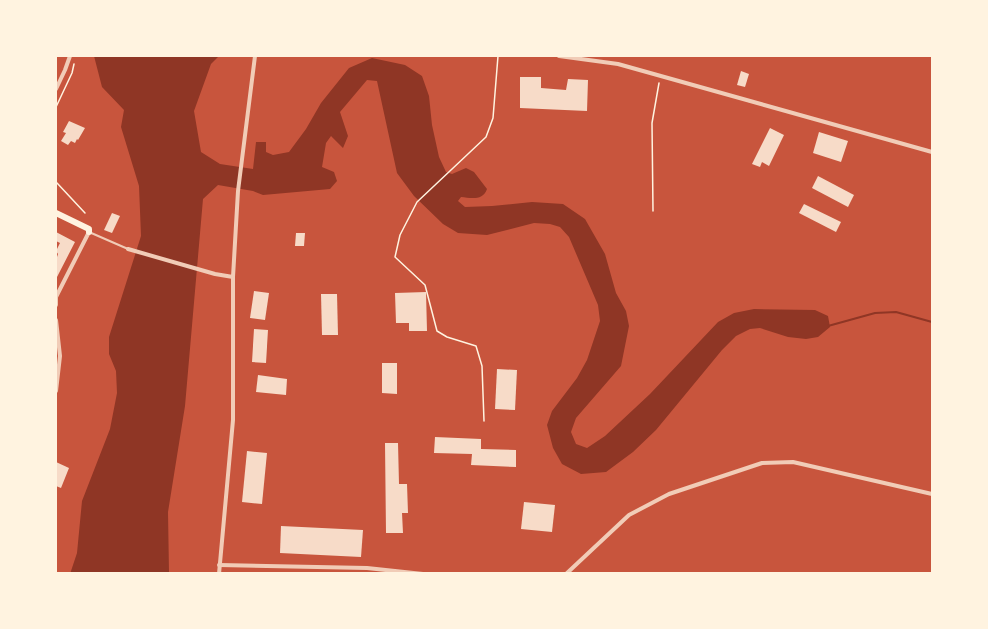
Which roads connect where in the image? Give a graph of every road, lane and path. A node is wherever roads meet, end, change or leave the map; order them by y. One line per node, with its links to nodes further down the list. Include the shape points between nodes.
1 (70, 56): 7 (street)
2 (255, 56): 16 (street)
3 (498, 56): 20 (path, via 493,118 486,136 417,202 394,257 425,285 436,331 476,346 482,366)
4 (560, 56): 6 (street, via 618,64)
5 (75, 59): 8 (path)
6 (660, 76): 9 (street); 11 (path, via 652,123)
7 (56, 89)
8 (56, 107)
9 (933, 152)
10 (57, 183): 13 (path)
11 (652, 211)
12 (56, 213): 14 (main road)
13 (85, 213)
14 (89, 232): 15 (lane); 17 (street, via 56,297)
15 (128, 249): 16 (street)
16 (232, 277): 22 (street, via 233,420)
17 (56, 305)
18 (56, 320): 19 (street, via 60,356)
19 (56, 391)
20 (484, 421)
21 (933, 494): 25 (street, via 793,462 762,464 669,494 629,515)
22 (219, 565): 23 (street); 24 (street)
23 (219, 573)
24 (423, 573)
25 (566, 573)

